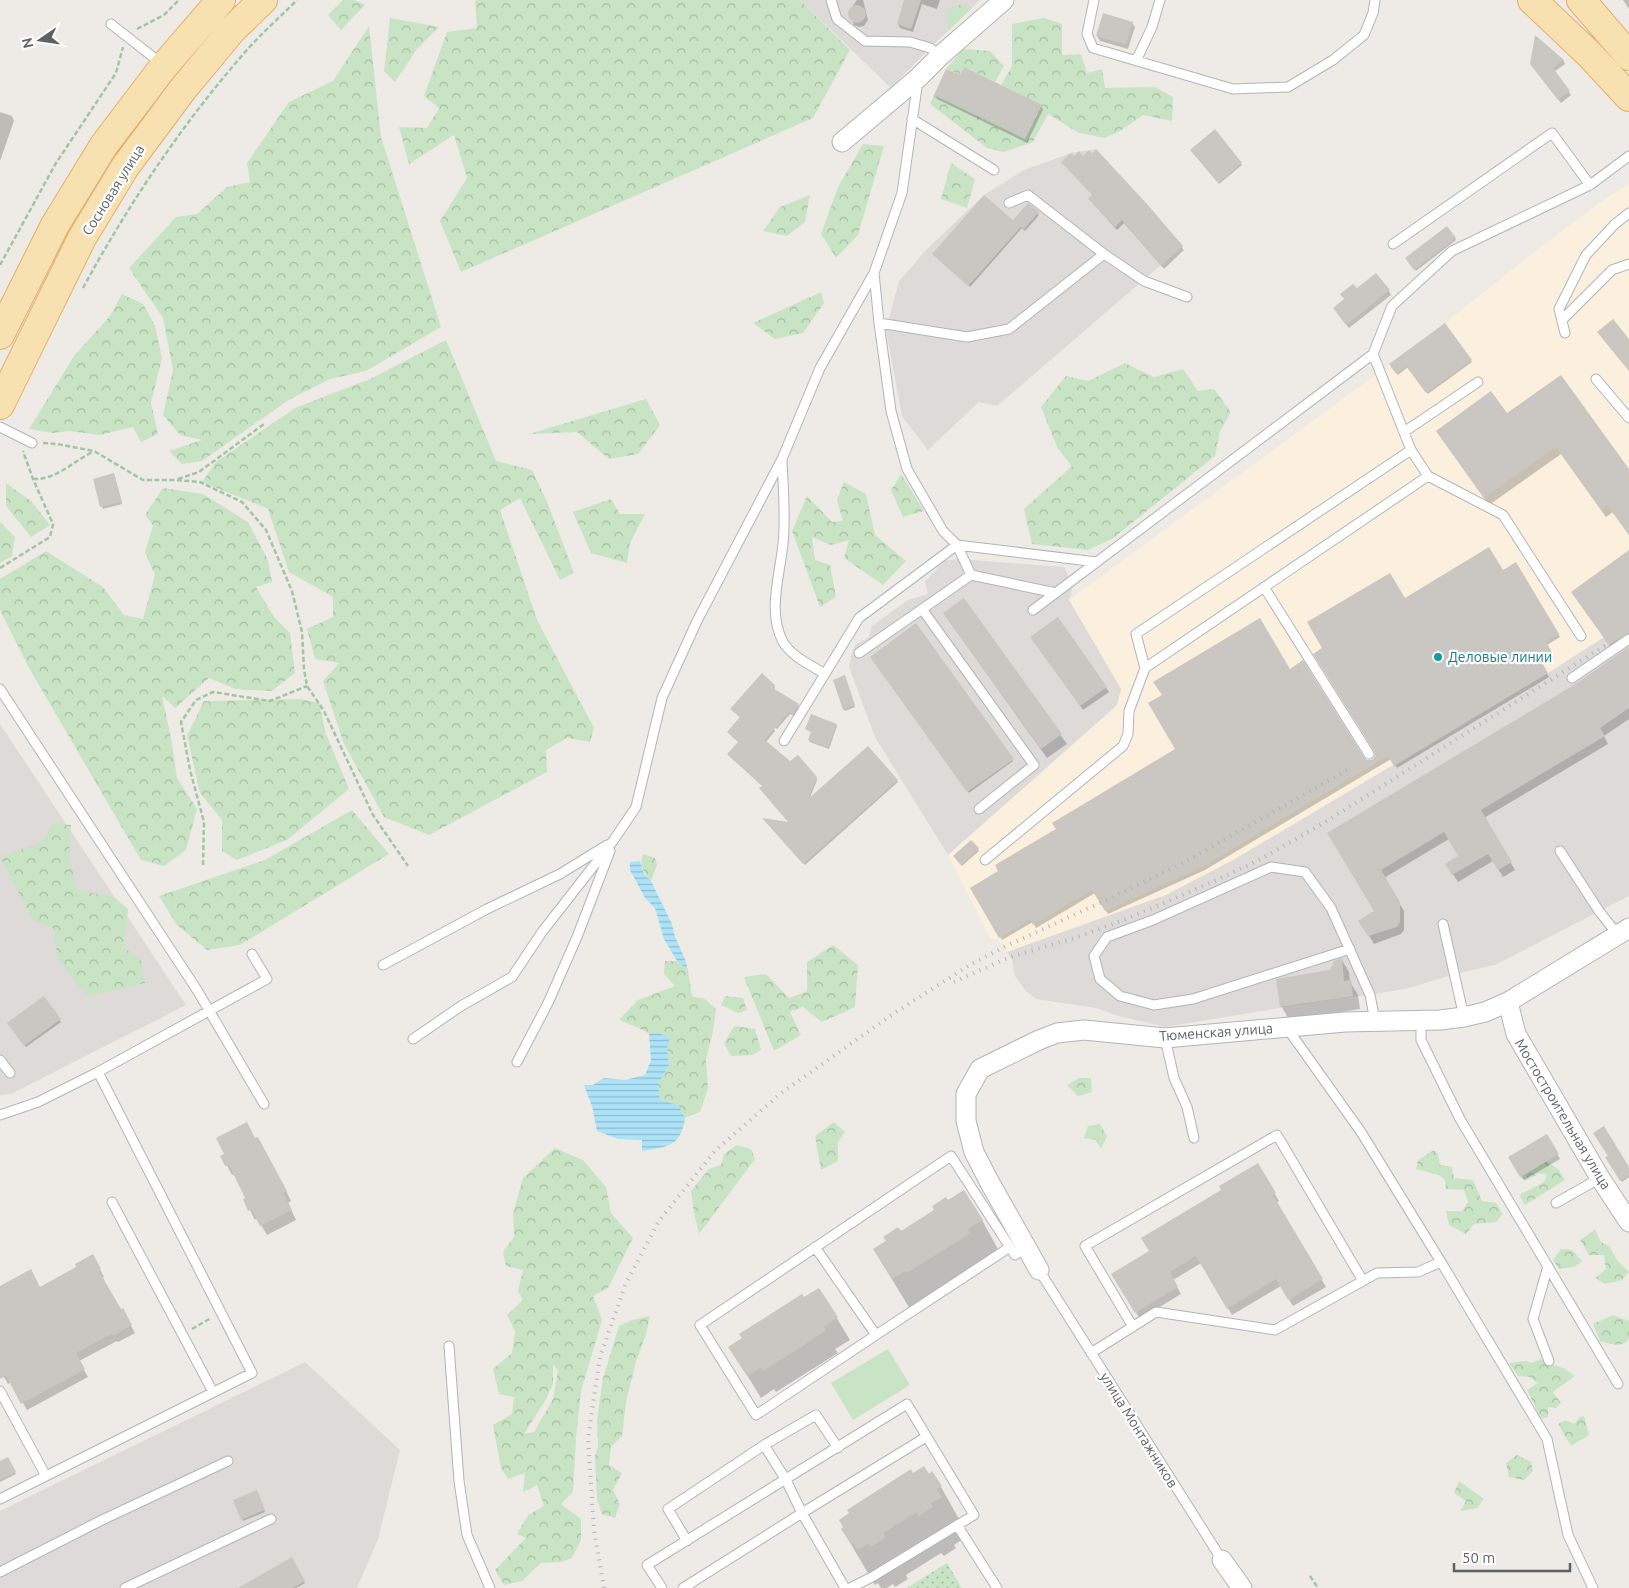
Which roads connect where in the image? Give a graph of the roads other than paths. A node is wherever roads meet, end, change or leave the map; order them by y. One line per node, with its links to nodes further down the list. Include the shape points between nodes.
1 (221, 0): 14 (main road)
2 (263, 0): 36 (main road, Сосновая улица, via 183,90 125,167 82,238)
3 (831, 0): 11 (lane, via 837,19 866,41 910,42 930,48)
4 (1004, 0): 11 (street)
5 (1094, 0): 13 (lane, via 1087,34 1093,48)
6 (1160, 0): 13 (lane)
7 (1375, 0): 13 (lane, via 1364,36 1333,60 1288,87 1233,88)
8 (1532, 0): 16 (main road)
9 (1580, 0): 12 (main road)
10 (111, 24): 14 (lane)
11 (940, 56): 15 (street)
12 (1629, 56)
13 (1136, 61)
14 (164, 66): 32 (main road, via 104,145 55,225)
15 (918, 78): 17 (lane); 18 (street)
16 (1629, 97)
17 (912, 120): 20 (lane); 27 (lane, via 902,193)
18 (842, 142)
19 (1629, 156): 21 (lane)
20 (994, 170)
21 (1590, 184): 24 (lane, via 1552,133); 33 (lane, via 1452,251 1392,306)
22 (1009, 203): 25 (lane, via 1028,195)
23 (1629, 213): 29 (lane, via 1586,254 1558,309)
24 (1393, 244)
25 (1104, 254): 28 (lane, via 1144,281); 30 (lane, via 1009,329 967,336)
26 (1629, 264): 29 (lane, via 1612,270)
27 (874, 273): 30 (lane); 42 (lane, via 820,368)
28 (1186, 297)
29 (1562, 320): 31 (lane)
30 (879, 323): 44 (lane, via 891,411 907,469 943,531)
31 (1565, 334)
32 (0, 335)
33 (1373, 354): 39 (lane); 45 (lane)
34 (1596, 379): 37 (lane)
35 (1478, 382): 39 (lane)
36 (0, 405)
37 (1629, 418)
38 (0, 427): 40 (lane)
39 (1404, 432): 41 (lane)
40 (32, 443)
41 (1411, 450): 43 (lane); 54 (lane, via 1136,634)
42 (782, 459): 55 (lane, via 784,543 775,608 777,627 795,656); 61 (lane, via 697,621 662,698 636,807)
43 (1428, 476): 47 (lane); 51 (lane, via 1503,515)
44 (958, 544): 45 (lane); 46 (lane); 55 (lane, via 859,618)
45 (1097, 562): 48 (lane)
46 (971, 575): 48 (lane); 49 (lane)
47 (1264, 587): 54 (lane); 59 (lane)
48 (1056, 592): 50 (lane)
49 (922, 609): 53 (lane); 60 (lane, via 1034,765)
50 (1033, 610)
51 (1581, 636)
52 (1629, 639): 56 (lane)
53 (859, 653)
54 (1145, 668): 63 (lane, via 1129,711 1128,734 1123,746)
55 (825, 674): 58 (lane)
56 (1572, 678)
57 (0, 689): 70 (lane)
58 (784, 741)
59 (1369, 754)
60 (979, 809)
61 (613, 841): 68 (lane, via 560,874); 76 (lane, via 542,932 512,977); 78 (lane, via 577,937)
62 (1560, 851): 65 (lane, via 1599,911)
63 (985, 860)
64 (1443, 924): 71 (lane)
65 (1623, 931): 69 (street, Тюменская улица)
66 (1350, 949): 66 (lane, via 1331,908 1305,872 1271,867 1107,937 1094,956 1100,979 1120,996 1154,1006 1193,999); 73 (lane, via 1370,995)
67 (252, 954): 70 (lane, via 267,979)
68 (383, 965)
69 (1508, 1002): 71 (street, Тюменская улица); 84 (street, Мостостроительная улица, via 1516,1034)
70 (209, 1011): 79 (lane); 81 (lane)
71 (1464, 1017): 72 (street, Тюменская улица)
72 (1421, 1020): 73 (street, Тюменская улица); 91 (lane, via 1421,1040 1460,1119)
73 (1375, 1022): 74 (street, Тюменская улица)
74 (1286, 1028): 75 (street, Тюменская улица); 90 (lane, via 1361,1132)
75 (1165, 1038): 83 (lane); 89 (street, Тюменская улица, via 1084,1030 1057,1033 980,1069 966,1094 966,1121 974,1152)
76 (413, 1039)
77 (0, 1060): 80 (lane)
78 (517, 1062)
79 (98, 1072): 82 (lane, via 38,1102); 101 (lane, via 252,1373)
80 (10, 1073)
81 (264, 1104)
82 (0, 1115)
83 (1194, 1138)
84 (1600, 1178): 86 (lane); 87 (street, Мостостроительная улица)
85 (112, 1202): 101 (lane)
86 (1556, 1203)
87 (1629, 1222)
88 (815, 1247): 89 (lane, via 951,1156); 95 (lane); 95 (lane, via 700,1325 756,1415)
89 (1018, 1247): 92 (street, Тюменская улица); 95 (lane)
90 (1441, 1262): 93 (lane, via 1418,1272 1377,1273); 123 (lane, via 1547,1439 1568,1535)
91 (1548, 1266): 98 (lane, via 1534,1319); 99 (lane)
92 (1039, 1270): 97 (lane, улица Монтажников)
93 (1363, 1281): 94 (lane, via 1275,1330 1156,1312); 94 (lane, via 1277,1134 1085,1246)
94 (1133, 1327): 97 (lane)
95 (876, 1335)
96 (449, 1346): 116 (lane, via 467,1535)
97 (1091, 1353): 113 (lane, улица Монтажников)
98 (1549, 1361)
99 (1618, 1384)
100 (0, 1391): 106 (lane)
101 (213, 1392): 106 (lane)
102 (926, 1437): 104 (lane, via 908,1404); 109 (lane); 111 (lane, via 974,1515)
103 (764, 1445): 104 (lane, via 816,1415); 107 (lane); 112 (lane, via 668,1509)
104 (838, 1448): 107 (lane)
105 (228, 1461): 114 (lane)
106 (46, 1476): 108 (lane)
107 (786, 1480): 109 (lane); 112 (lane)
108 (0, 1499)
109 (802, 1512): 118 (lane); 119 (lane)
110 (271, 1519): 115 (lane)
111 (957, 1525): 120 (lane); 121 (lane)
112 (687, 1541): 117 (lane, via 647,1565)
113 (1222, 1560): 122 (street, улица Монтажников)
114 (0, 1572)
115 (124, 1588)
116 (490, 1588)
117 (662, 1588)
118 (683, 1588)
119 (845, 1588)
120 (850, 1588)
121 (997, 1588)
122 (1242, 1588)
123 (1593, 1588)

